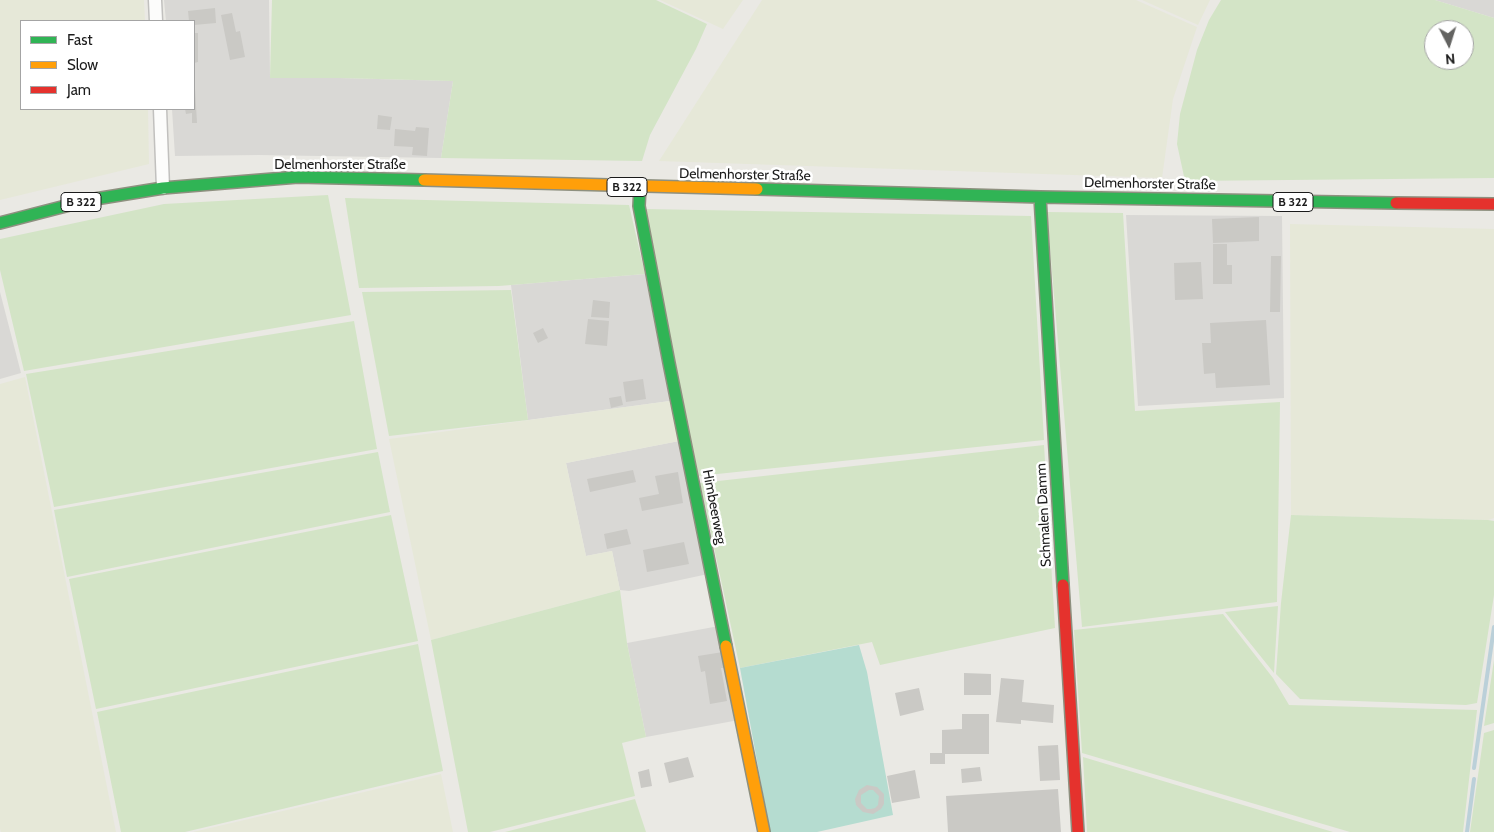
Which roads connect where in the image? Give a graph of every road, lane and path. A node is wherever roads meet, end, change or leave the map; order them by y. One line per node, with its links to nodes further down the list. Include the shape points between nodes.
1 (155, 0): 2 (street)
2 (156, 20)
3 (160, 110): 5 (street)
4 (640, 187): 5 (main road, Delmenhorster Straße / B 322, via 298,177); 6 (main road, Delmenhorster Straße / B 322); 9 (main road, Himbeerweg, via 639,206 646,245)
5 (163, 188): 8 (main road, Delmenhorster Straße / B 322, via 89,200)
6 (1040, 197): 7 (main road, Delmenhorster Straße / B 322); 10 (main road, Schmalen Damm)
7 (1494, 204)
8 (0, 223)
9 (764, 832)
10 (1078, 832)

